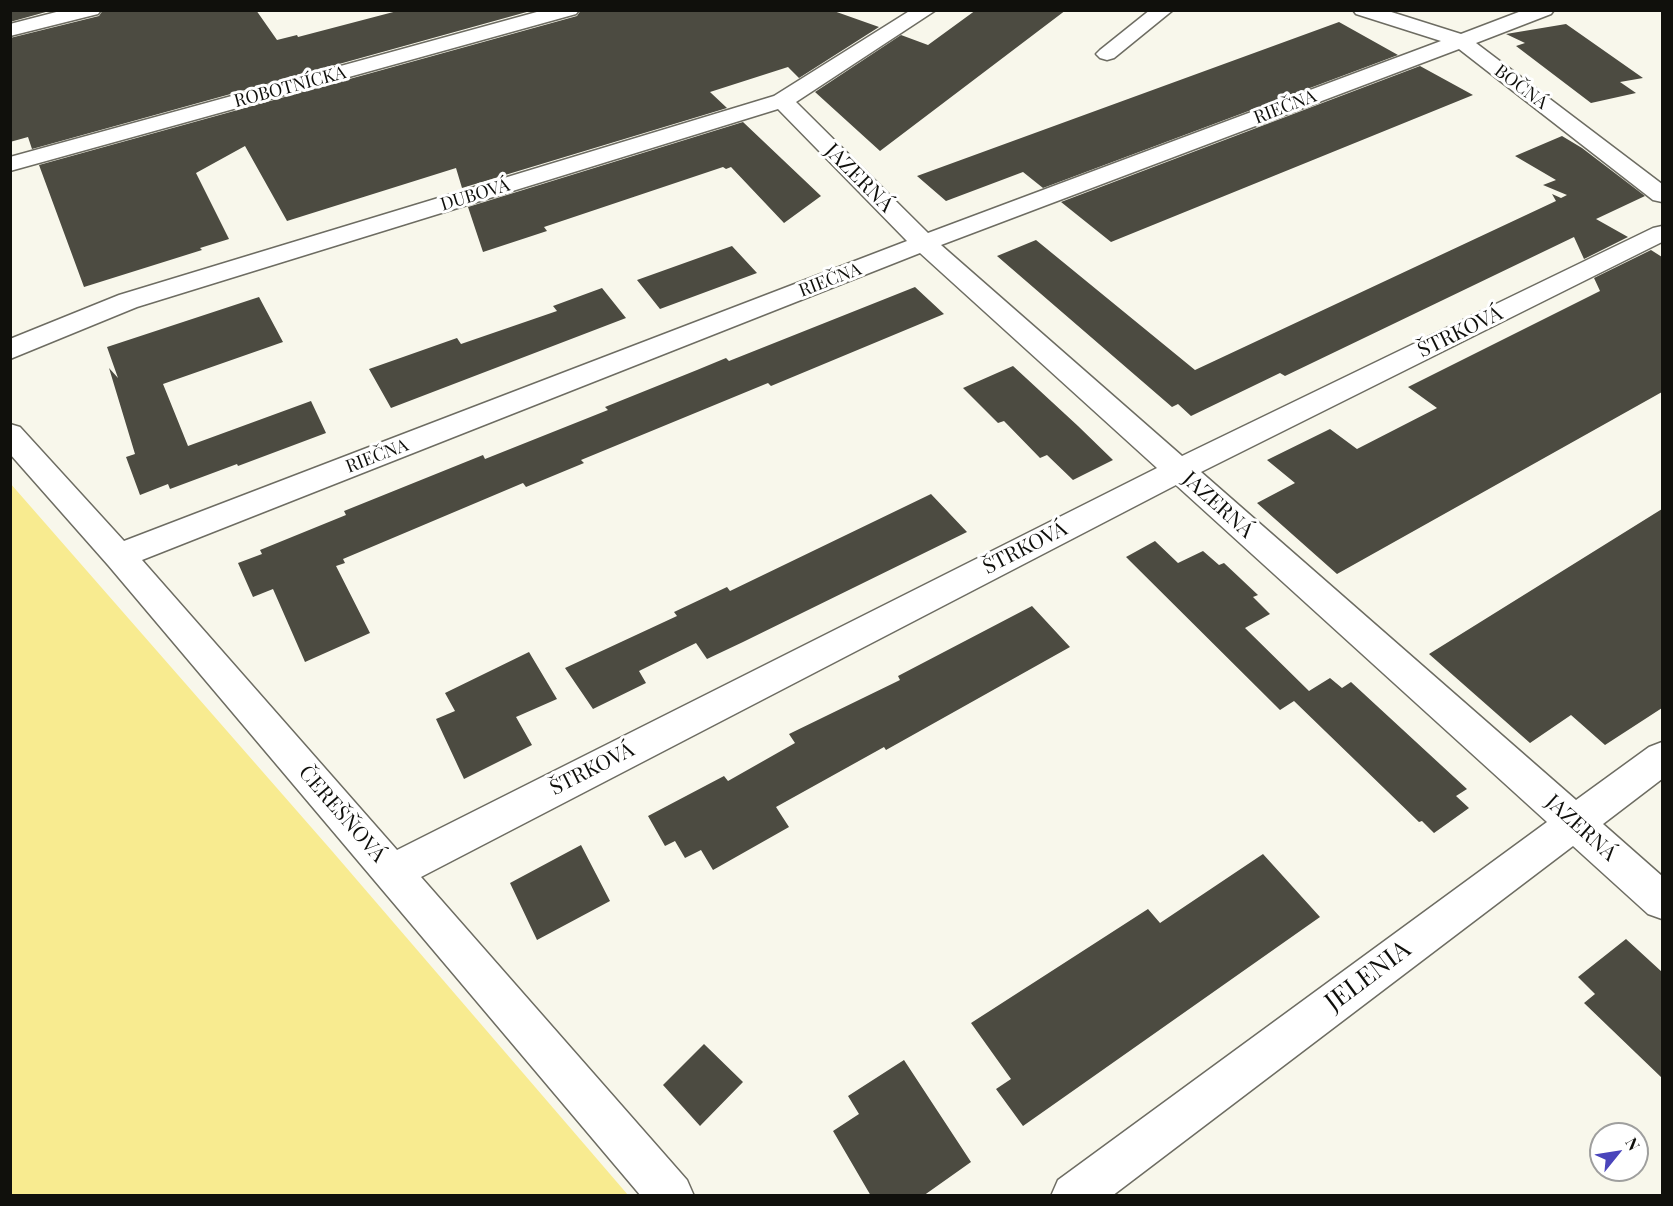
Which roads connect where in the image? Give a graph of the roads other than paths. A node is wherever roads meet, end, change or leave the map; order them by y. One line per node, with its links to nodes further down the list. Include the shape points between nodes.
1 (91, 10): 7 (street)
2 (569, 10): 11 (street, ROBOTNÍCKA)
3 (926, 10): 10 (street, DUBOVÁ)
4 (1163, 10): 9 (street)
5 (1363, 10): 8 (street, BOČNÁ)
6 (1544, 10): 8 (street, RIEČNA)
7 (10, 30)
8 (1461, 41): 12 (street, BOČNÁ); 14 (street, RIEČNA)
9 (1107, 54)
10 (782, 101): 14 (street, JAZERNÁ); 15 (street, DUBOVÁ, via 128,301)
11 (10, 164)
12 (1662, 195)
13 (1662, 233): 17 (street, ŠTRKOVÁ)
14 (924, 243): 17 (street, JAZERNÁ); 18 (street, RIEČNA)
15 (10, 350)
16 (10, 434): 18 (street, ČEREŠŇOVÁ)
17 (1179, 470): 20 (street, JAZERNÁ); 21 (street, ŠTRKOVÁ)
18 (119, 556): 21 (street, ČEREŠŇOVÁ)
19 (1662, 758): 20 (street, JELENIA)
20 (1574, 823): 22 (street, JAZERNÁ); 24 (street, JELENIA)
21 (392, 872): 23 (street, ČEREŠŇOVÁ)
22 (1662, 901)
23 (672, 1196)
24 (1074, 1196)

